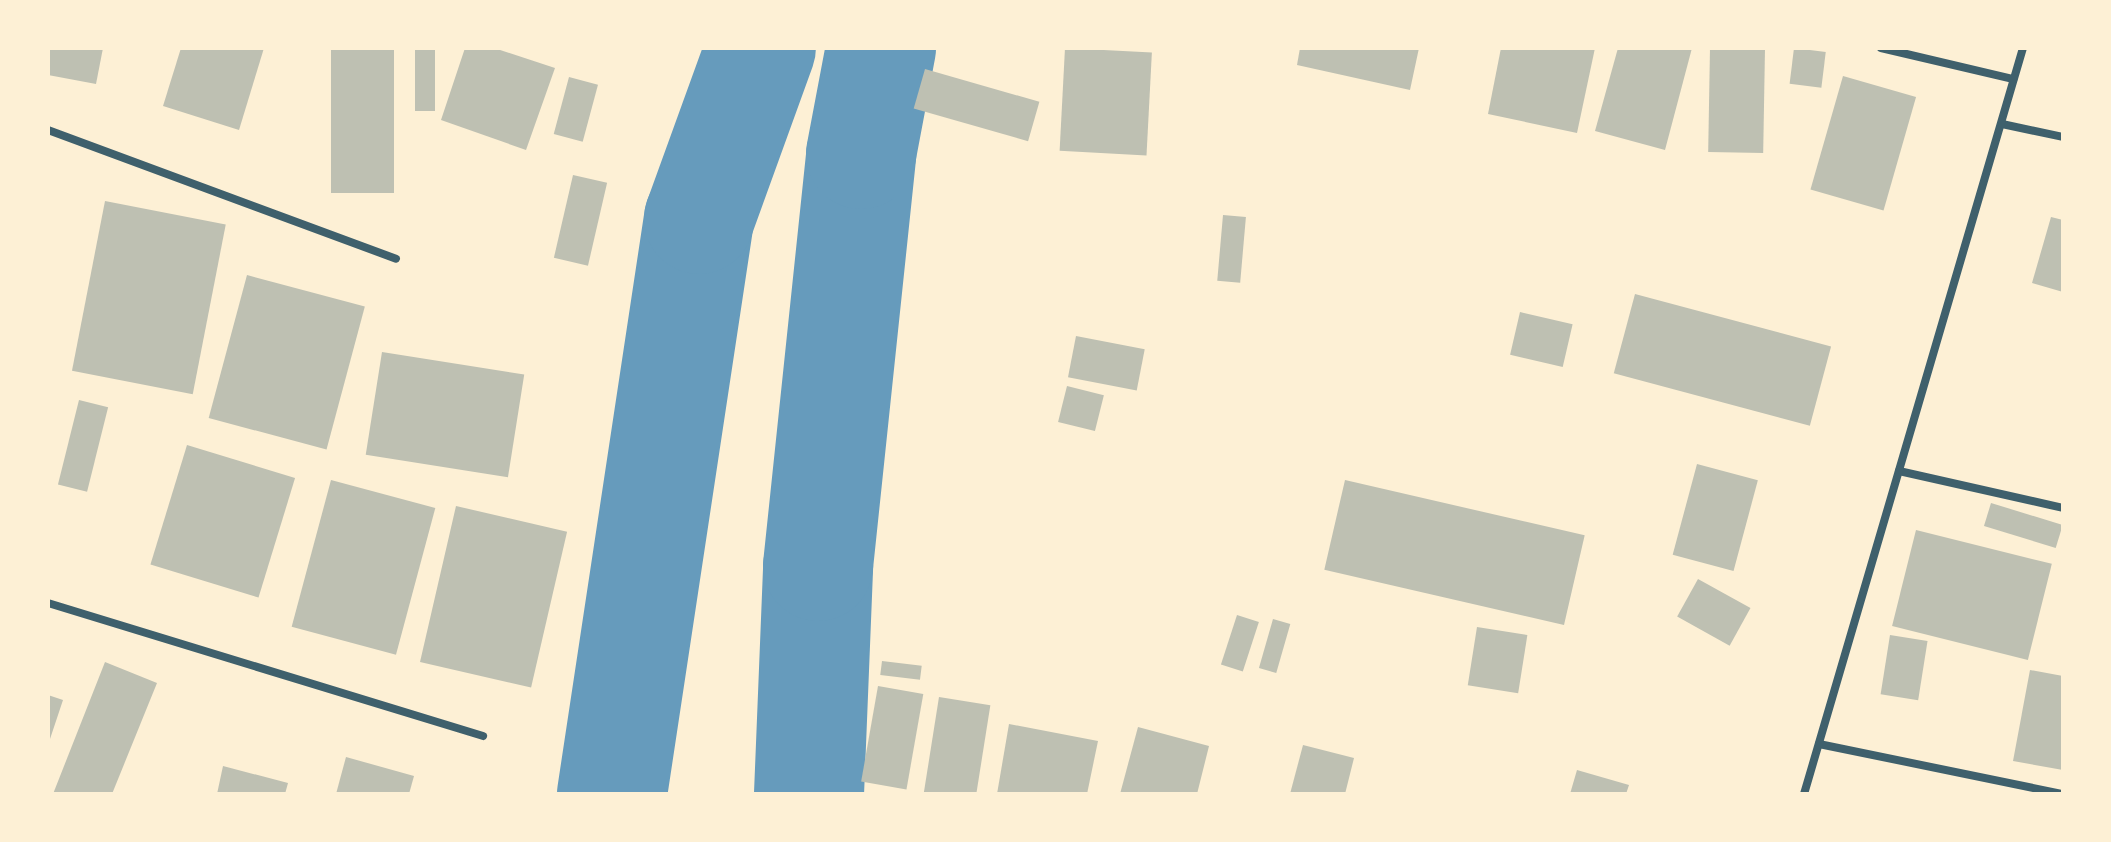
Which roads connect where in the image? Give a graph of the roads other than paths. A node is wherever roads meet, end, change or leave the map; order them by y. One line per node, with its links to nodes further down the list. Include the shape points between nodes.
1 (1881, 48): 3 (street)
2 (2023, 48): 3 (street)
3 (2013, 79): 4 (street)
4 (2002, 124): 6 (street); 8 (street)
5 (48, 130): 7 (street)
6 (2063, 137)
7 (396, 259)
8 (1899, 471): 9 (street); 12 (street)
9 (2063, 508)
10 (48, 603): 11 (street)
11 (483, 736)
12 (1819, 744): 13 (street); 14 (street)
13 (1804, 794)
14 (2063, 794)

